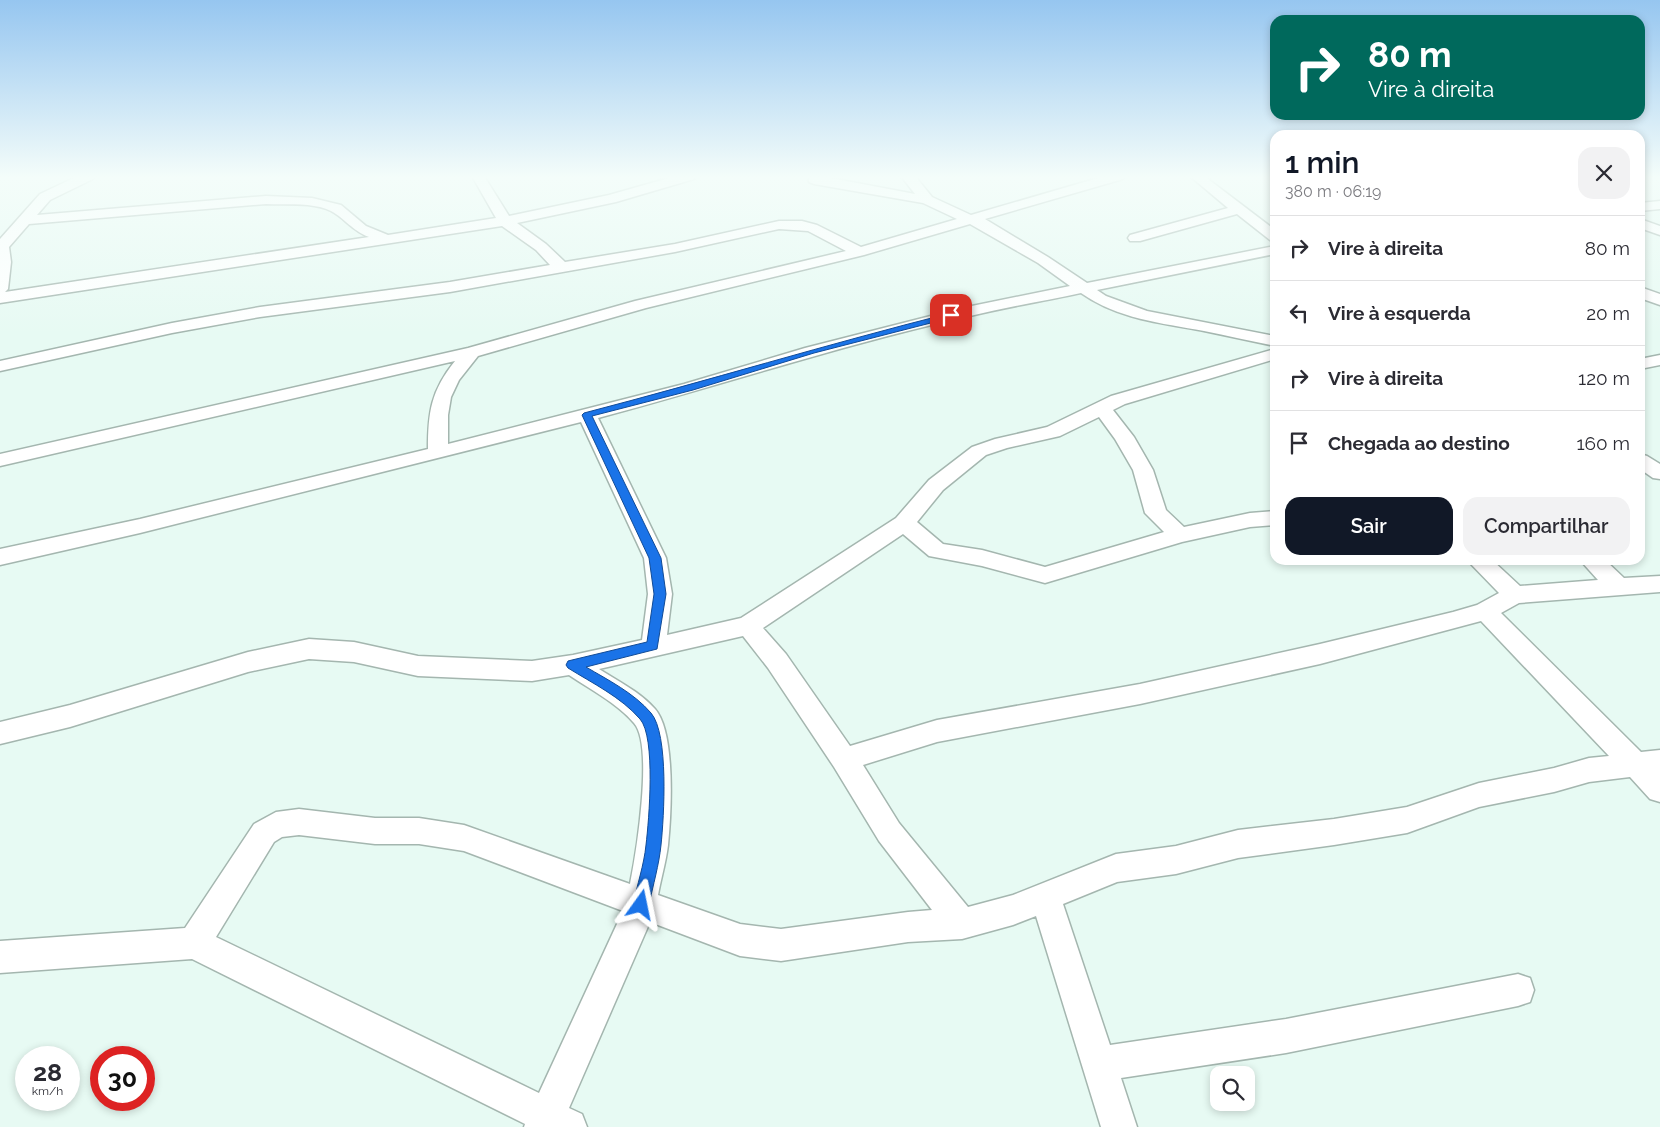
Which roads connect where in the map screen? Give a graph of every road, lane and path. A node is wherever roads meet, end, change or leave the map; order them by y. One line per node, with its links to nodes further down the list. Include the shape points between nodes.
1 (16, 229): 12 (street)
2 (361, 229): 11 (street)
3 (455, 229): 11 (street)
4 (516, 229): 15 (street)
5 (767, 229): 15 (street)
6 (818, 229): 14 (street)
7 (942, 229): 14 (street)
8 (987, 229): 16 (street)
9 (1169, 229): 10 (street)
10 (1135, 238)
11 (387, 239): 19 (street)
12 (1, 245): 17 (street)
13 (1270, 251): 16 (street)
14 (859, 252): 21 (street, via 641,304)
15 (561, 267): 26 (street, via 450,287 260,312)
16 (1083, 286): 22 (street, via 1100,299 1142,315 1202,326); 28 (street, via 959,313)
17 (0, 289)
18 (1645, 294): 20 (street)
19 (0, 298)
20 (1660, 300)
21 (472, 352): 29 (street, via 449,381 442,397); 30 (street)
22 (1270, 353)
23 (1270, 355): 27 (street, via 1138,393)
24 (1660, 360): 25 (street)
25 (1645, 363)
26 (0, 366)
27 (1102, 408): 34 (street, via 1053,432 1002,443 979,452 936,486); 35 (street, via 1143,470 1156,513)
28 (587, 415): 29 (street); 44 (street, via 655,558 660,594)
29 (438, 453): 36 (street, via 140,526)
30 (0, 460)
31 (1645, 463): 32 (street)
32 (1660, 473)
33 (1270, 518): 35 (street)
34 (904, 523): 35 (street, via 945,554 982,558 1044,575); 43 (street)
35 (1180, 535)
36 (0, 556)
37 (1483, 565): 41 (street)
38 (1596, 565): 40 (street)
39 (1660, 584): 40 (street)
40 (1619, 587): 41 (street)
41 (1515, 595): 42 (street)
42 (1485, 611): 47 (street, via 1330,652 1140,694 937,731); 48 (street)
43 (748, 626): 44 (street); 47 (street, via 777,661)
44 (653, 646): 45 (street)
45 (572, 665): 46 (street, via 532,671 481,670 418,666 354,652 309,649 248,662); 51 (street, via 622,696 647,718 654,739 657,773 654,845)
46 (0, 734)
47 (844, 759): 52 (street, via 889,832)
48 (1648, 764): 49 (street); 50 (street, via 1589,770 1479,795 1407,820 1238,844 1176,860 1116,868)
49 (1660, 790)
50 (1045, 897): 52 (street, via 1014,910); 56 (street)
51 (641, 905): 52 (street, via 740,940 781,945 908,927); 53 (street, via 464,838 420,831 299,822 276,825 264,833); 57 (street)
52 (962, 924)
53 (194, 943): 54 (street); 57 (street)
54 (0, 957)
55 (1518, 990): 56 (street, via 1286,1036)
56 (1098, 1064): 58 (street)
57 (553, 1124)
58 (1119, 1127)

